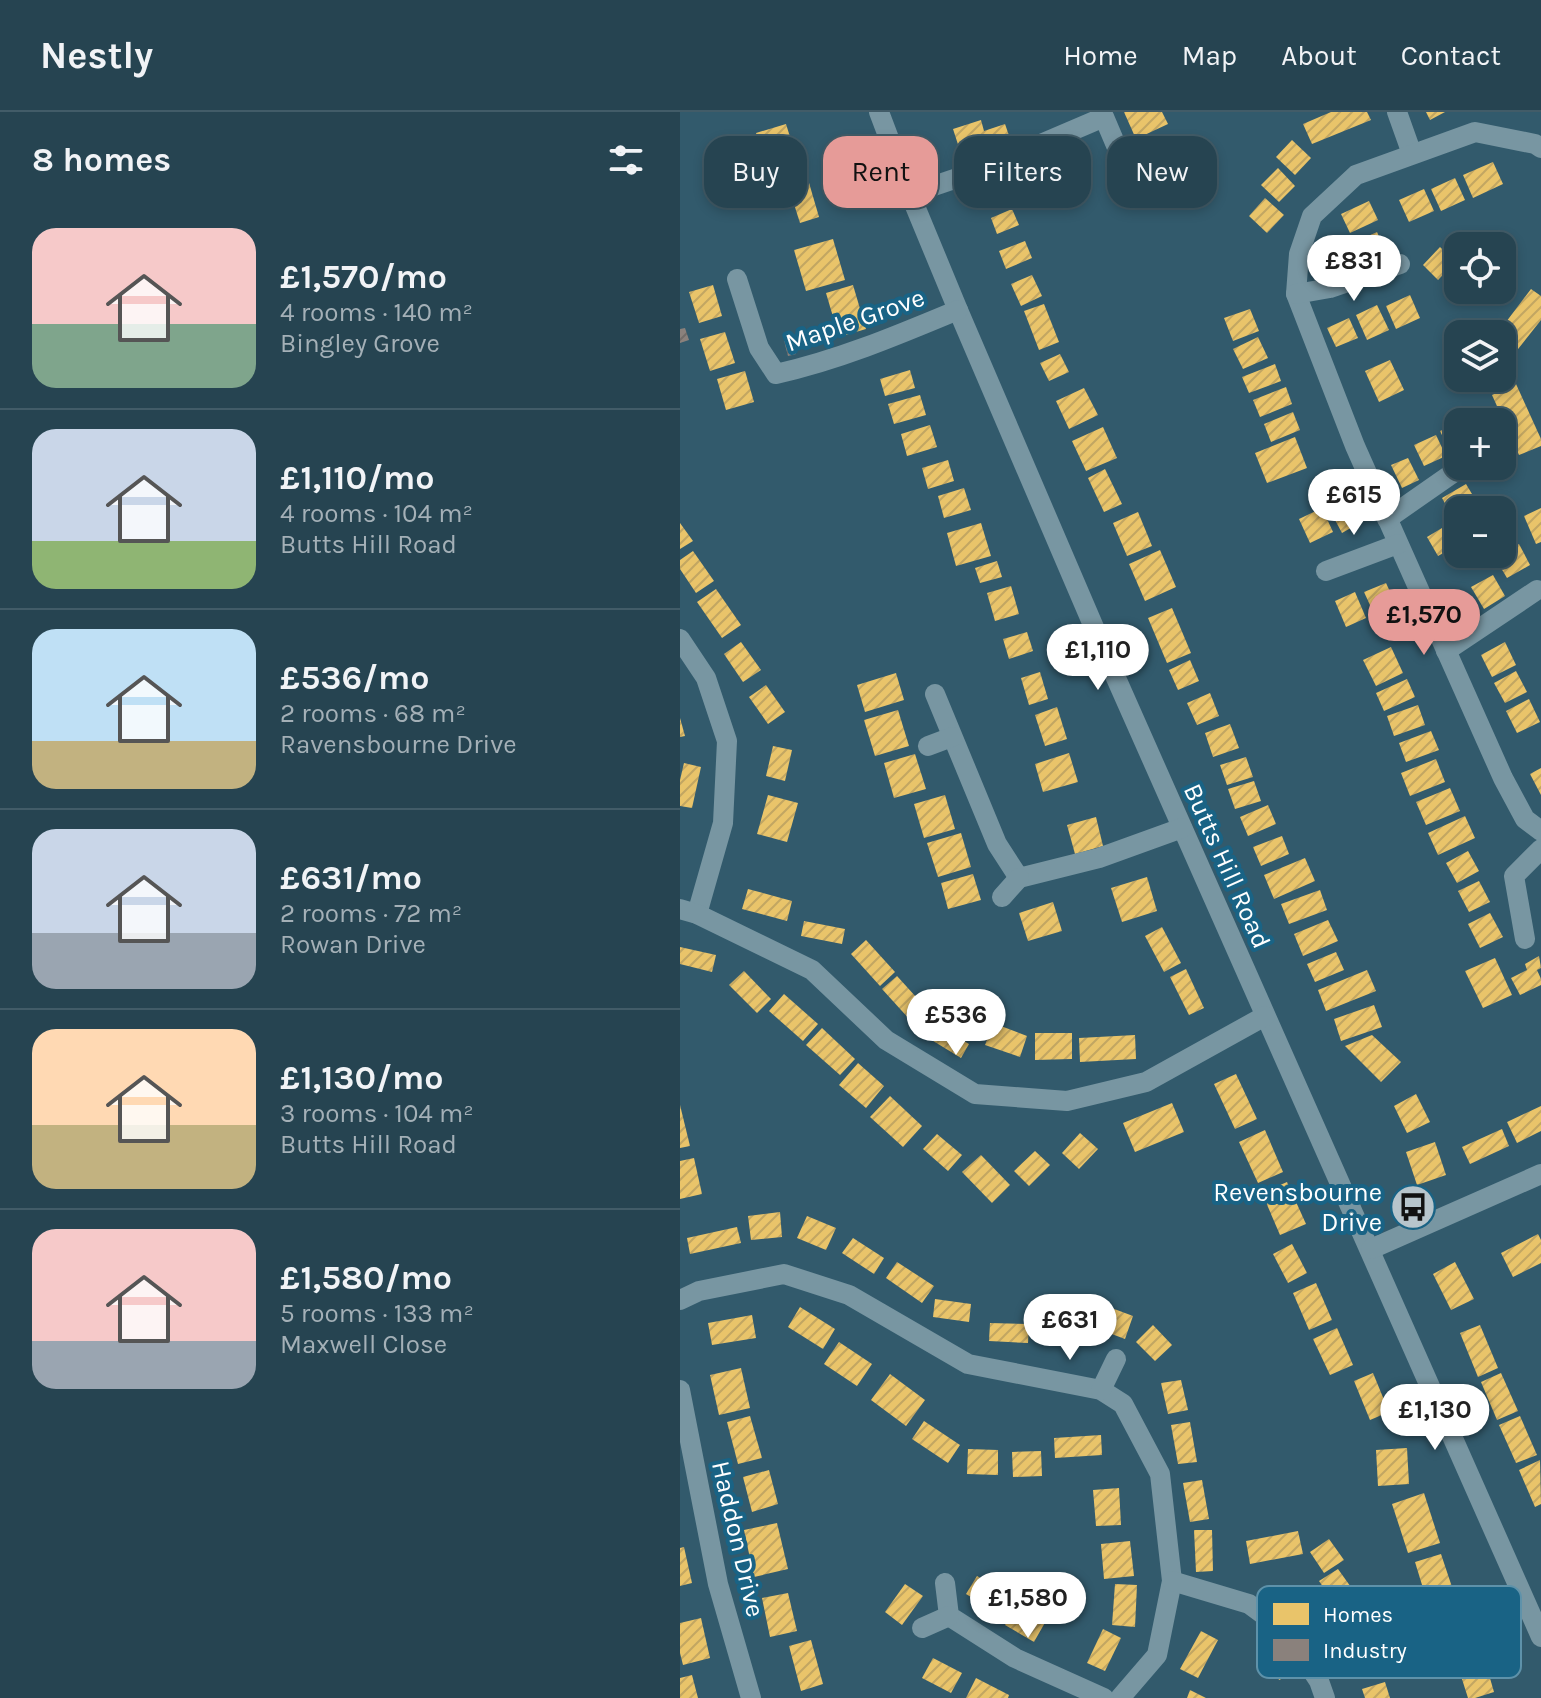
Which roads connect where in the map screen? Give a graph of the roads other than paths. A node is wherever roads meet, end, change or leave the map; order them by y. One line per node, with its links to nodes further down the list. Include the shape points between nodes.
1 (879, 112): 4 (street, Butts Hill Road)
2 (1397, 112): 7 (street)
3 (1104, 114): 5 (street); 8 (street)
4 (888, 136)
5 (1113, 136)
6 (1541, 148): 7 (street, via 1475,132)
7 (1412, 154): 12 (street, via 1356,175 1312,216 1299,254)
8 (938, 185)
9 (916, 208): 13 (street, Butts Hill Road)
10 (1400, 264): 12 (street)
11 (737, 279): 13 (street, Maple Grove, via 759,348 776,374 874,345)
12 (1296, 294): 15 (street)
13 (958, 310): 24 (street, Butts Hill Road)
14 (1444, 479): 15 (street)
15 (1387, 519): 16 (street)
16 (1398, 544): 17 (street); 20 (street)
17 (1326, 571)
18 (1537, 590): 20 (street)
19 (680, 639): 29 (street, via 706,678 727,741 723,823)
20 (1446, 651): 25 (street, via 1503,778 1525,819)
21 (935, 694): 22 (street)
22 (952, 737): 23 (street); 27 (street, via 997,844)
23 (928, 746)
24 (1182, 828): 27 (street, via 1099,858); 31 (street, Butts Hill Road)
25 (1541, 830)
26 (1541, 849): 30 (street, via 1514,876)
27 (1019, 878): 28 (street)
28 (1002, 897)
29 (688, 911): 31 (street, via 812,970 886,1040 975,1094 1067,1101 1146,1082)
30 (1525, 939)
31 (1265, 1016): 33 (street, Butts Hill Road)
32 (1541, 1174): 33 (street)
33 (1371, 1249): 40 (street, Butts Hill Road)
34 (680, 1300): 37 (street, via 699,1291 784,1274 849,1295 968,1364)
35 (1116, 1359): 37 (street)
36 (680, 1390): 47 (street, Haddon Drive, via 718,1584)
37 (1101, 1390): 38 (street, via 1123,1404 1160,1474)
38 (1172, 1581): 42 (street); 49 (street, via 1157,1655)
39 (945, 1583): 43 (street)
40 (1519, 1586)
41 (1521, 1591): 45 (street, Butts Hill Road)
42 (1257, 1610)
43 (949, 1616): 44 (street); 48 (street, via 1015,1658)
44 (922, 1628)
45 (1541, 1637)
46 (1317, 1678): 50 (street)
47 (751, 1698)
48 (1104, 1698)
49 (1120, 1698)
50 (1325, 1698)

